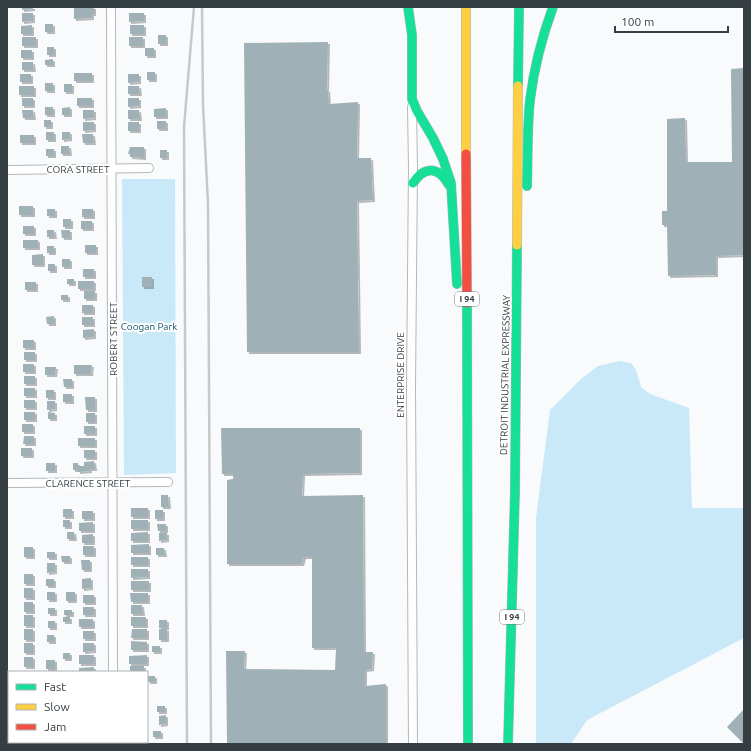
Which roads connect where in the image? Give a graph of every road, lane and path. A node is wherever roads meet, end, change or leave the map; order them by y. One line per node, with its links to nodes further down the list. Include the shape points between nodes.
1 (111, 7): 8 (street, ROBERT STREET)
2 (408, 7): 6 (main road, ENTERPRISE DRIVE, via 412,35)
3 (466, 7): 18 (main road, I 94)
4 (519, 7): 12 (main road, DETROIT INDUSTRIAL EXPRESSWAY / I 94)
5 (553, 7): 12 (main road, via 538,57 530,101 527,198)
6 (412, 99): 10 (street, ENTERPRISE DRIVE); 11 (main road, via 443,159)
7 (149, 168): 8 (street, CORA STREET)
8 (112, 169): 9 (street, CORA STREET); 17 (street, ROBERT STREET)
9 (7, 170)
10 (413, 183): 11 (main road, via 422,172 433,170 444,177); 20 (street, ENTERPRISE DRIVE)
11 (452, 194): 13 (main road)
12 (518, 284): 22 (main road, DETROIT INDUSTRIAL EXPRESSWAY / I 94)
13 (457, 295)
14 (458, 311): 18 (main road)
15 (168, 482): 17 (street, CLARENCE STREET)
16 (7, 483): 17 (street, CLARENCE STREET)
17 (113, 483): 19 (street, ROBERT STREET)
18 (467, 530): 21 (main road, I 94)
19 (113, 671)
20 (413, 744)
21 (468, 744)
22 (508, 744)

